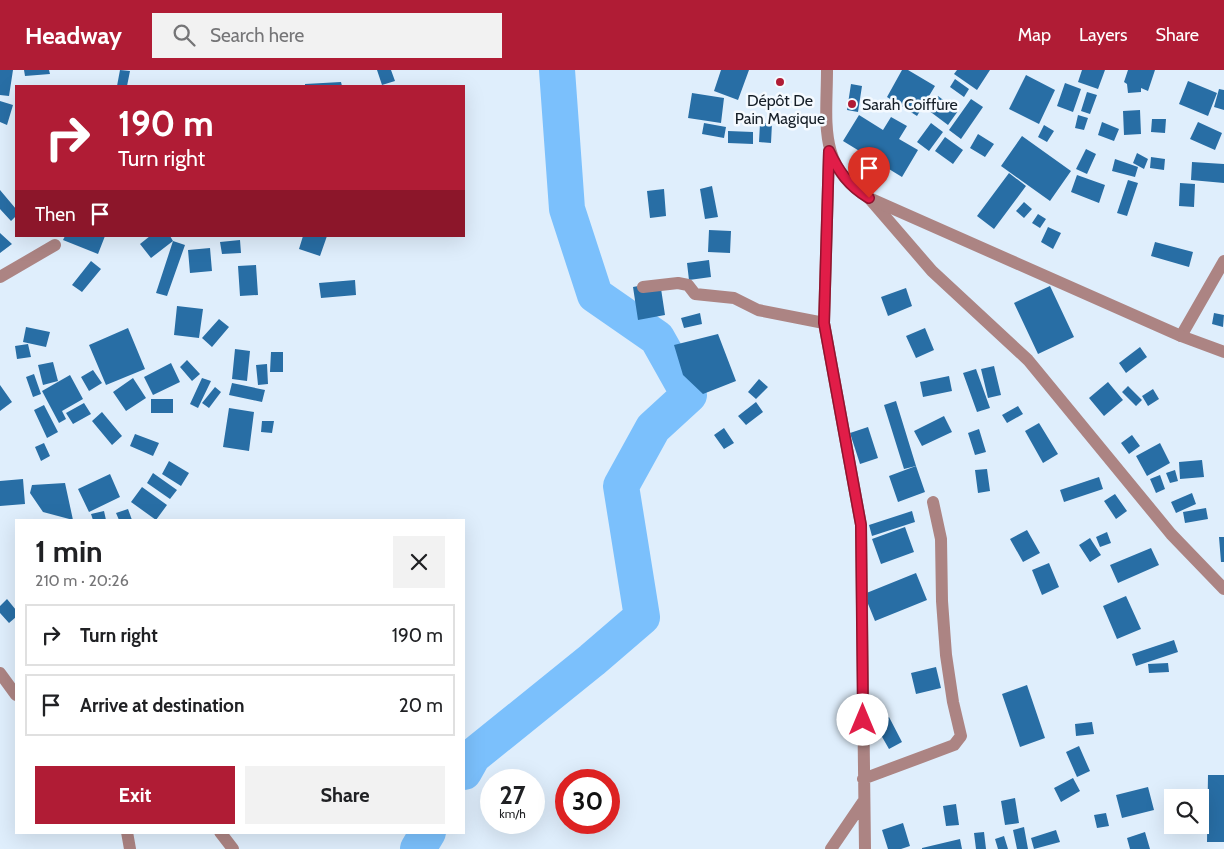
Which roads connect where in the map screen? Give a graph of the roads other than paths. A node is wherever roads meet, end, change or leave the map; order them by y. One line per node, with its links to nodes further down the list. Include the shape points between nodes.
1 (827, 70): 2 (street)
2 (829, 151): 3 (street, via 846,180); 8 (street)
3 (869, 198): 9 (street); 12 (street, via 932,271 1028,360 1171,534)
4 (55, 245): 6 (street)
5 (1224, 261): 9 (street)
6 (0, 276)
7 (643, 287): 8 (street, via 678,283 688,285 695,294 734,298 758,310)
8 (824, 323): 15 (street, via 861,525)
9 (1182, 336): 10 (street)
10 (1224, 352)
11 (933, 502): 15 (street, via 941,539 946,655 961,736 954,745)
12 (1224, 589)
13 (0, 673): 14 (street)
14 (15, 694)
15 (863, 779): 16 (street)
16 (864, 802): 21 (street); 22 (street)
17 (127, 834): 19 (street)
18 (222, 834): 20 (street)
19 (130, 849)
20 (233, 849)
21 (831, 849)
22 (865, 849)

